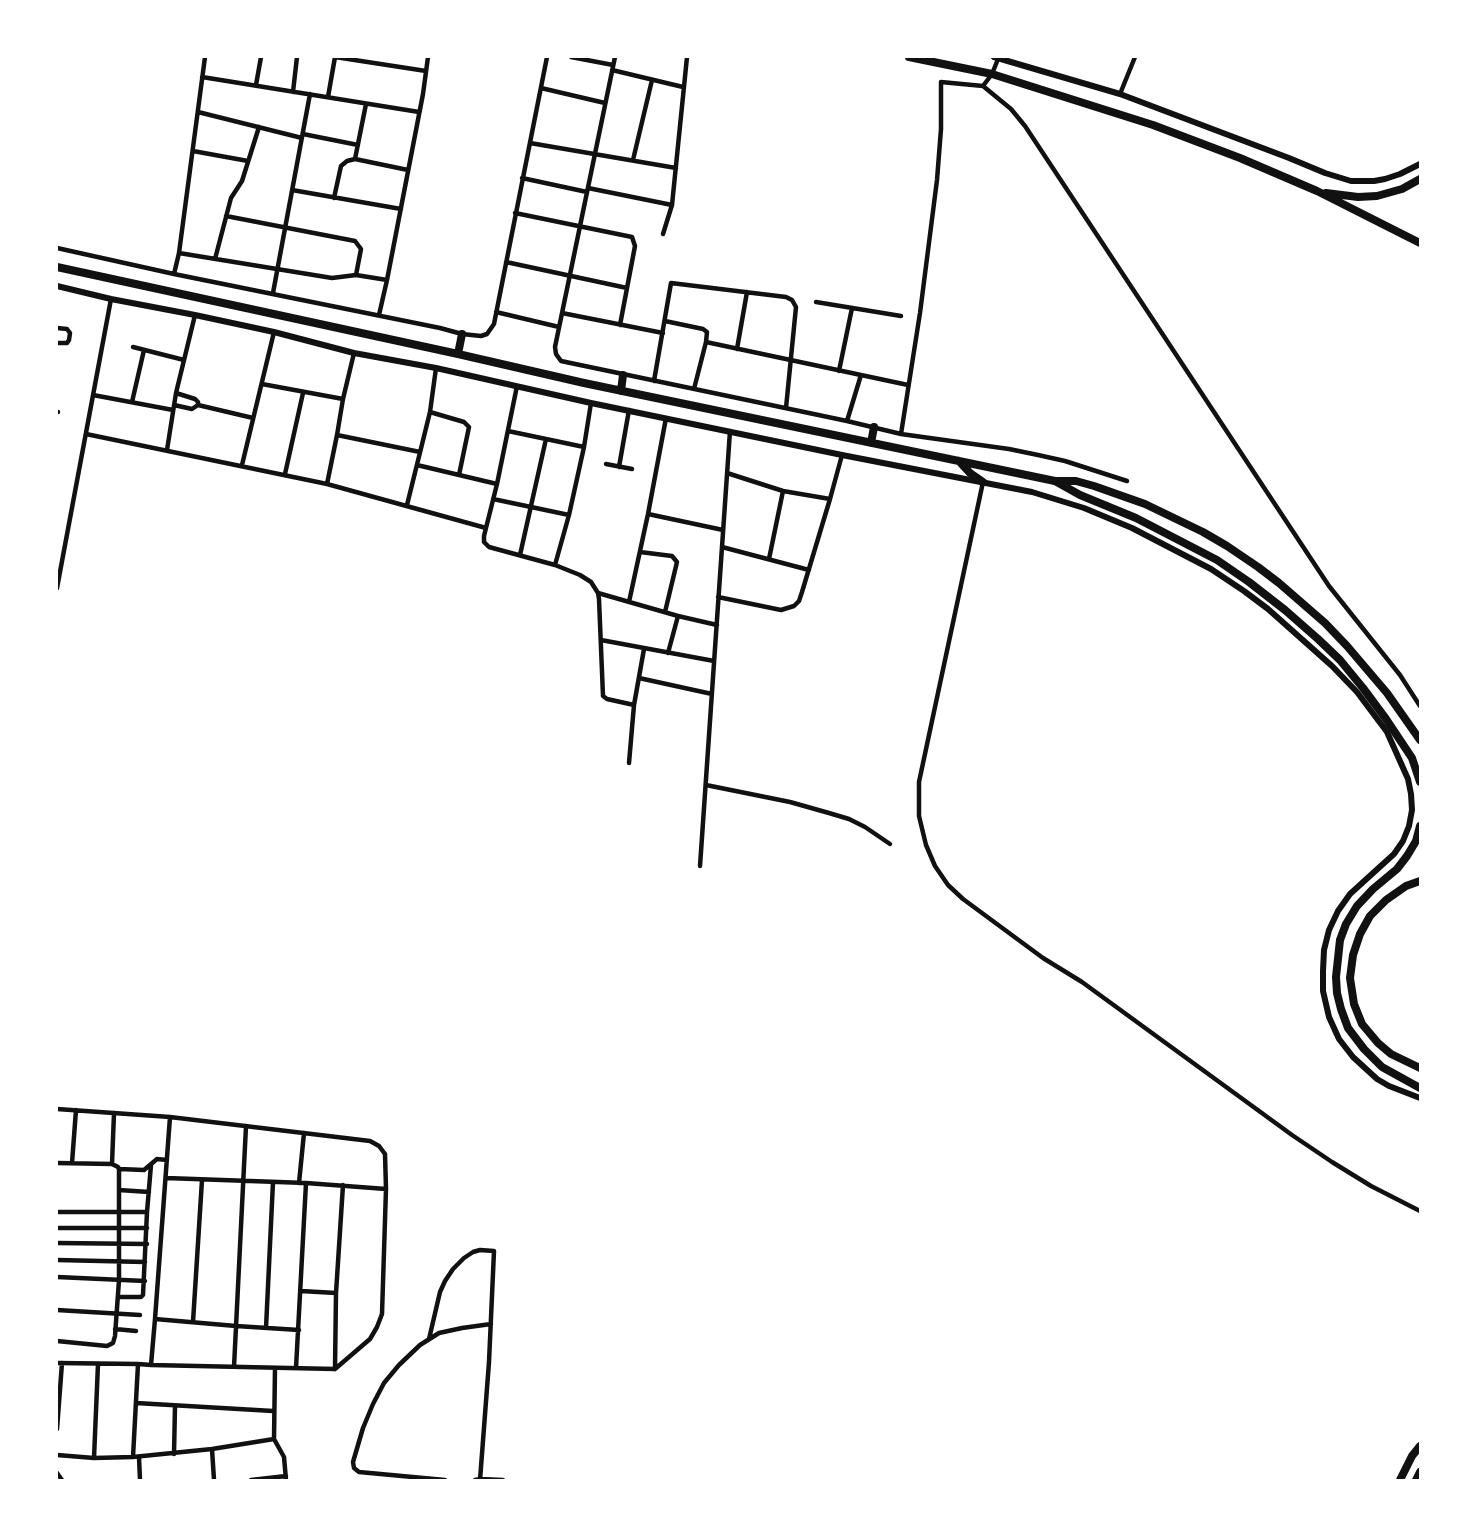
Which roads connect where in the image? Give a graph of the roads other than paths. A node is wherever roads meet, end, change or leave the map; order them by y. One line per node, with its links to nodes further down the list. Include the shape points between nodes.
1 (205, 57): 16 (street)
2 (261, 57): 18 (street)
3 (297, 57): 22 (street)
4 (335, 57): 14 (street); 25 (street)
5 (428, 57): 14 (street)
6 (547, 57): 21 (street)
7 (571, 57): 13 (street)
8 (615, 57): 13 (street)
9 (687, 57): 20 (street)
10 (909, 57): 15 (highway)
11 (1135, 57): 24 (street)
12 (996, 58): 15 (street); 24 (street)
13 (613, 68): 17 (street); 26 (street)
14 (426, 71): 29 (street)
15 (992, 74): 19 (street); 46 (highway, via 1154,125)
16 (202, 76): 18 (street); 28 (street)
17 (652, 80): 20 (street); 37 (street)
18 (256, 86): 22 (street)
19 (983, 86): 102 (street, via 941,82 937,180); 179 (street, via 1025,126 1329,586)
20 (683, 87): 40 (street)
21 (541, 88): 26 (street); 32 (street)
22 (293, 92): 23 (street)
23 (310, 94): 25 (street); 31 (street)
24 (1120, 94): 39 (street, via 1351,181 1385,179)
25 (328, 97): 27 (street)
26 (605, 103): 35 (street)
27 (366, 104): 29 (street); 33 (street)
28 (198, 112): 30 (street); 34 (street)
29 (419, 112): 41 (street)
30 (259, 127): 31 (street); 38 (street)
31 (302, 136): 33 (street); 44 (street)
32 (530, 143): 35 (street); 42 (street)
33 (358, 145): 36 (street)
34 (193, 151): 38 (street); 57 (street)
35 (595, 154): 37 (street); 45 (street)
36 (355, 159): 41 (street); 47 (street, via 341,166)
37 (633, 160): 40 (street)
38 (248, 161): 51 (street)
39 (1420, 164)
40 (676, 168): 48 (street)
41 (408, 170): 49 (street)
42 (522, 178): 45 (street); 50 (street)
43 (1420, 179): 46 (highway, via 1377,196)
44 (292, 190): 47 (street); 53 (street)
45 (587, 190): 48 (street); 52 (street)
46 (1317, 191): 55 (highway)
47 (334, 198): 49 (street)
48 (672, 205): 54 (street)
49 (401, 209): 67 (street)
50 (515, 213): 52 (street); 59 (street)
51 (226, 216): 53 (street); 58 (street)
52 (580, 226): 66 (street); 69 (street, via 634,240)
53 (285, 227): 62 (street); 65 (street, via 356,241 361,249)
54 (663, 234)
55 (1420, 243)
56 (57, 248): 64 (street)
57 (179, 253): 58 (street); 64 (street)
58 (215, 259): 62 (street)
59 (506, 262): 66 (street); 75 (street)
60 (57, 267): 61 (highway)
61 (69, 269): 63 (highway); 93 (highway)
62 (278, 269): 65 (street, via 332,278); 71 (street)
63 (57, 274)
64 (174, 274): 71 (street)
65 (356, 275): 67 (street)
66 (570, 276): 69 (street); 76 (street)
67 (387, 280): 78 (street)
68 (57, 286): 72 (street)
69 (627, 288): 81 (street)
70 (747, 292): 80 (street, via 671,283); 90 (street); 95 (street, via 786,297 795,303)
71 (273, 293): 78 (street)
72 (111, 299): 77 (street); 108 (street)
73 (816, 302): 74 (street)
74 (852, 309): 79 (street); 97 (street)
75 (496, 312): 82 (street); 86 (street, via 487,334)
76 (562, 313): 81 (street); 82 (street)
77 (195, 315): 84 (street); 94 (street)
78 (379, 315): 86 (street)
79 (901, 316)
80 (665, 321): 85 (street); 87 (street, via 703,329 708,335)
81 (620, 325): 85 (street)
82 (559, 327): 98 (street, via 555,354 561,361)
83 (57, 328): 88 (street, via 70,333 67,343)
84 (274, 332): 92 (street); 101 (street)
85 (663, 333): 100 (street)
86 (462, 334): 93 (highway)
87 (706, 342): 90 (street); 104 (street)
88 (57, 343)
89 (133, 347): 91 (street)
90 (737, 349): 95 (street)
91 (144, 350): 94 (street); 110 (street)
92 (354, 353): 96 (street); 109 (street)
93 (458, 354): 105 (highway)
94 (184, 360): 106 (street)
95 (791, 360): 97 (street); 114 (street)
96 (436, 368): 103 (street); 116 (street)
97 (839, 370): 99 (street)
98 (623, 375): 100 (street); 105 (highway)
99 (861, 375): 102 (street); 119 (street)
100 (654, 381): 104 (street)
101 (262, 384): 107 (street); 117 (street)
102 (908, 384): 124 (street)
103 (517, 386): 111 (street); 121 (street)
104 (694, 389): 114 (street)
105 (621, 391): 127 (highway)
106 (176, 393): 112 (street, via 195,399); 113 (street)
107 (303, 393): 109 (street); 139 (street)
108 (93, 395): 110 (street); 123 (street)
109 (343, 399): 125 (street)
110 (132, 402): 113 (street)
111 (591, 403): 115 (street); 128 (street)
112 (198, 405): 113 (street, via 192,409); 117 (street)
113 (173, 408): 129 (street)
114 (786, 408): 119 (street)
115 (629, 410): 118 (street); 136 (street)
116 (430, 412): 130 (street); 140 (street, via 469,427)
117 (253, 418): 134 (street)
118 (666, 418): 122 (street); 151 (street)
119 (847, 421): 120 (street)
120 (874, 427): 124 (street); 127 (highway)
121 (508, 431): 126 (street); 145 (street)
122 (730, 431): 131 (street); 138 (street)
123 (86, 434): 129 (street); 156 (street)
124 (901, 434): 142 (street, via 1010,449)
125 (337, 435): 130 (street); 144 (street)
126 (546, 439): 128 (street); 150 (street)
127 (871, 443): 132 (highway)
128 (584, 447): 152 (street)
129 (167, 450): 134 (street)
130 (420, 452): 135 (street)
131 (842, 455): 143 (street); 148 (street)
132 (959, 461): 141 (highway); 143 (highway)
133 (606, 464): 136 (street)
134 (242, 465): 139 (street)
135 (417, 465): 140 (street); 149 (street)
136 (619, 466): 137 (street)
137 (632, 469)
138 (727, 472): 146 (street); 154 (street)
139 (285, 474): 144 (street)
140 (459, 475): 145 (street)
141 (1056, 481): 173 (highway, via 1217,560 1285,610); 180 (highway, via 1076,481 1145,504 1197,529 1258,567 1311,610 1347,646)
142 (1127, 481)
143 (983, 482): 175 (street, via 1084,508 1178,550 1268,609); 213 (street, via 919,782 921,824 935,866 963,899 1037,954 1082,982 1332,1162)
144 (327, 484): 149 (street)
145 (496, 484): 147 (street)
146 (783, 491): 148 (street); 160 (street)
147 (493, 499): 150 (street); 153 (street)
148 (830, 499): 162 (street)
149 (406, 505): 153 (street)
150 (532, 507): 152 (street); 159 (street)
151 (648, 514): 154 (street); 158 (street)
152 (569, 515): 161 (street)
153 (486, 528): 159 (street, via 484,542 489,547)
154 (723, 530): 157 (street)
155 (57, 539): 156 (street)
156 (66, 540): 163 (street)
157 (722, 547): 160 (street); 165 (street)
158 (640, 552): 166 (street); 167 (street, via 672,556 677,562)
159 (520, 555): 161 (street)
160 (769, 560): 162 (street)
161 (555, 565): 164 (street, via 586,578)
162 (809, 570): 165 (street, via 799,601 789,608 781,610)
163 (57, 588)
164 (598, 593): 166 (street); 170 (street)
165 (718, 597): 169 (street)
166 (629, 602): 167 (street)
167 (665, 612): 168 (street)
168 (678, 616): 169 (street); 172 (street)
169 (717, 625): 174 (street)
170 (601, 640): 171 (street); 178 (street, via 603,696)
171 (644, 649): 172 (street); 176 (street)
172 (668, 653): 174 (street)
173 (1340, 660): 175 (street); 182 (highway, via 1402,742)
174 (714, 661): 177 (street)
175 (1332, 666): 190 (street, via 1376,715 1392,741 1408,779 1412,810 1403,841 1394,854 1350,894 1338,911 1324,950 1323,991 1329,1017 1353,1057 1377,1079)
176 (639, 678): 177 (street); 178 (street)
177 (712, 694): 183 (street)
178 (634, 705): 181 (street)
179 (1420, 706)
180 (1420, 740)
181 (628, 763)
182 (1420, 782)
183 (706, 785): 185 (street, via 849,819); 186 (street)
184 (1420, 826): 189 (highway, via 1407,856 1357,906 1346,924 1336,977 1348,1028 1382,1066)
185 (890, 844)
186 (700, 866)
187 (1420, 881): 188 (highway, via 1386,900 1370,916 1353,955 1350,978 1362,1024 1390,1054)
188 (1420, 1068)
189 (1420, 1088)
190 (1420, 1098)
191 (57, 1109): 192 (street)
192 (76, 1110): 193 (street); 199 (street)
193 (114, 1113): 194 (street); 200 (street)
194 (170, 1117): 195 (street); 197 (street)
195 (246, 1126): 196 (street); 205 (street)
196 (304, 1133): 207 (street); 210 (street, via 370,1141 379,1146 385,1154)
197 (167, 1160): 201 (street, via 157,1159); 203 (street)
198 (57, 1163): 199 (street)
199 (72, 1163): 200 (street)
200 (112, 1164): 202 (street)
201 (151, 1165): 202 (street, via 144,1170); 212 (street)
202 (119, 1169): 211 (street)
203 (166, 1178): 204 (street); 235 (street)
204 (202, 1180): 205 (street); 236 (street)
205 (243, 1182): 206 (street); 238 (street)
206 (273, 1182): 207 (street); 239 (street)
207 (299, 1183): 208 (street)
208 (306, 1183): 209 (street); 229 (street)
209 (343, 1185): 210 (street); 230 (street)
210 (386, 1189): 252 (street, via 382,1314 370,1338)
211 (119, 1190): 212 (street); 216 (street)
212 (149, 1192): 215 (street)
213 (1420, 1211)
214 (57, 1212): 216 (street)
215 (147, 1212): 216 (street); 218 (street)
216 (119, 1213): 219 (street)
217 (57, 1228): 219 (street)
218 (147, 1228): 219 (street); 222 (street)
219 (119, 1229): 221 (street)
220 (57, 1243): 221 (street)
221 (119, 1244): 222 (street); 224 (street)
222 (147, 1244): 225 (street)
223 (57, 1260): 224 (street)
224 (119, 1261): 225 (street); 227 (street)
225 (145, 1262): 228 (street)
226 (57, 1277): 227 (street)
227 (120, 1280): 228 (street); 231 (street)
228 (145, 1281): 231 (street, via 141,1297)
229 (301, 1291): 230 (street); 241 (street)
230 (336, 1293): 252 (street)
231 (118, 1297): 233 (street)
232 (57, 1310): 233 (street)
233 (116, 1313): 234 (street); 240 (street)
234 (140, 1315)
235 (155, 1319): 236 (street); 248 (street)
236 (193, 1322): 238 (street)
237 (491, 1324): 243 (street, via 446,1331); 243 (street, via 494,1251 480,1250 464,1258 445,1281); 272 (street)
238 (236, 1326): 239 (street); 249 (street)
239 (266, 1328): 241 (street)
240 (115, 1329): 242 (street); 244 (street, via 114,1340 107,1346)
241 (299, 1330): 251 (street)
242 (136, 1331)
243 (429, 1338): 271 (street, via 384,1383 366,1420 353,1465 359,1472)
244 (57, 1341)
245 (60, 1363): 246 (street); 256 (street)
246 (98, 1364): 247 (street); 263 (street)
247 (138, 1364): 248 (street); 253 (street)
248 (151, 1365): 249 (street)
249 (234, 1367): 250 (street)
250 (275, 1368): 251 (street); 255 (street)
251 (296, 1368): 252 (street)
252 (335, 1369)
253 (136, 1404): 254 (street); 262 (street)
254 (175, 1406): 255 (street); 260 (street)
255 (273, 1411): 257 (street)
256 (57, 1429)
257 (274, 1439): 259 (street); 266 (street, via 284,1457)
258 (1420, 1446): 274 (highway)
259 (212, 1449): 260 (street); 269 (street)
260 (174, 1454): 262 (street)
261 (57, 1455): 263 (street)
262 (136, 1457): 263 (street); 268 (street)
263 (94, 1458)
264 (1420, 1472): 275 (highway)
265 (57, 1473): 267 (street)
266 (286, 1478): 270 (street)
267 (62, 1480)
268 (140, 1480)
269 (214, 1480)
270 (251, 1480)
271 (445, 1480)
272 (478, 1480): 273 (street)
273 (504, 1480)
274 (1400, 1480)
275 (1416, 1480)

